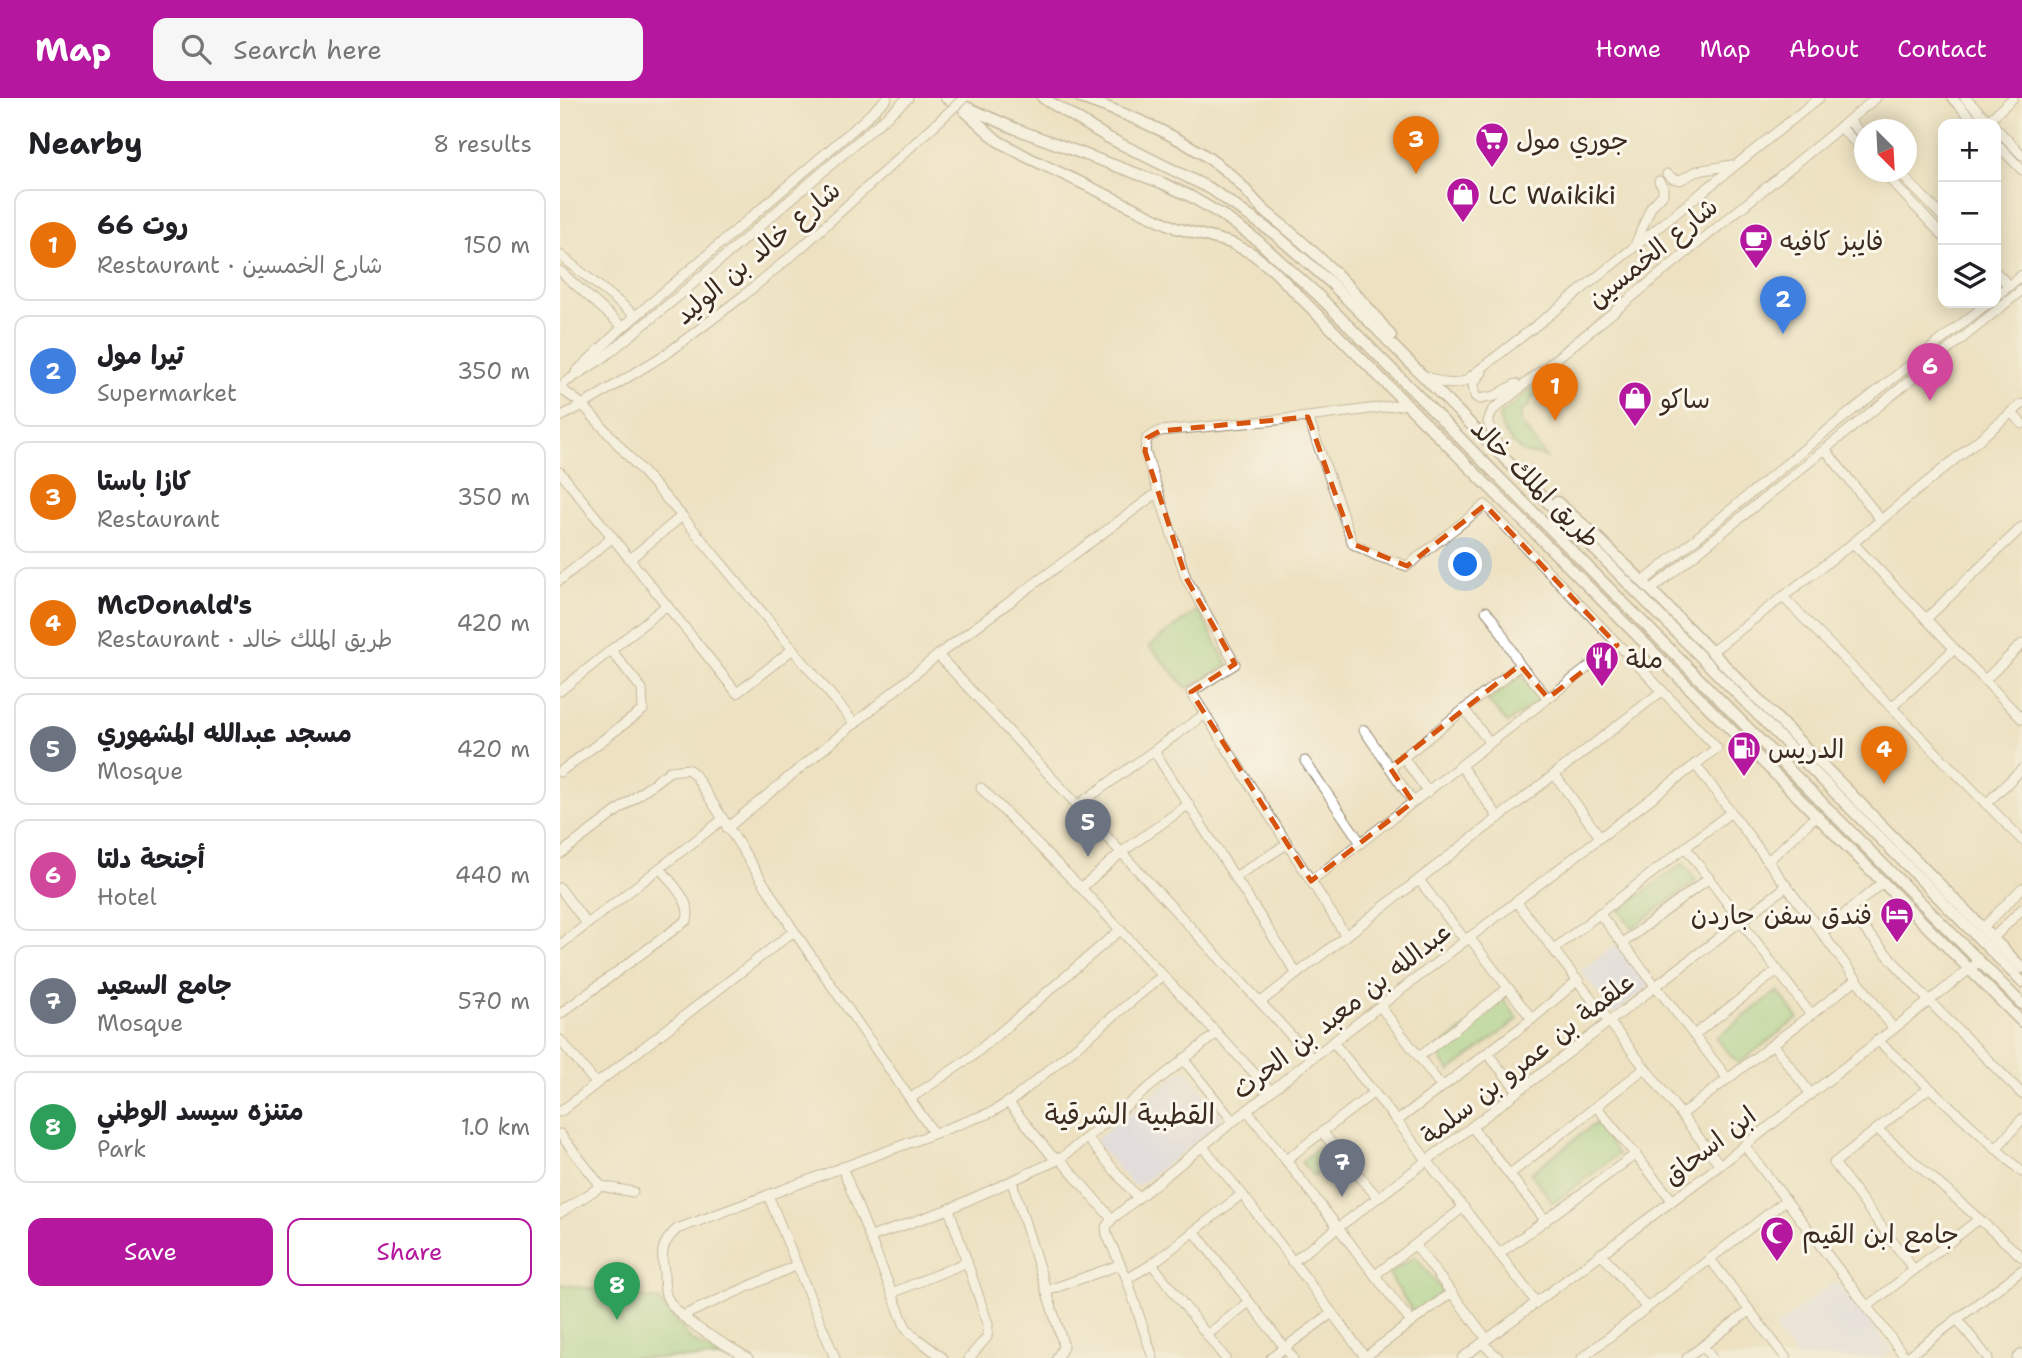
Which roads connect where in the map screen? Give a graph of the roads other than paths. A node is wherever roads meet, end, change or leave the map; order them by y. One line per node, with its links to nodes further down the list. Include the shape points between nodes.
1 (877, 98): 17 (street)
2 (887, 98): 17 (street, شارع خالد بن الوليد)
3 (908, 98): 46 (street, via 644,325)
4 (946, 98): 12 (main road, طريق الملك خالد)
5 (1043, 98): 44 (main road, طريق الملك خالد, via 1247,212 1331,282)
6 (1081, 98): 44 (main road, via 1167,133 1233,177 1366,302)
7 (1819, 98): 24 (street, شارع الخمسين)
8 (1876, 98): 16 (street, شارع الخمسين)
9 (1952, 98): 13 (street)
10 (1965, 98): 14 (street)
11 (2013, 98): 15 (street)
12 (960, 101): 47 (main road, via 999,141 1029,158 1176,228 1253,254); 49 (street, شارع خالد بن الوليد, bridge, via 743,296 669,352); 142 (main road, طريق الملك خالد, via 1101,163 1161,183 1222,215 1257,240 1317,294)
13 (1973, 119)
14 (1987, 119)
15 (1993, 119)
16 (1849, 121): 18 (street); 19 (street, شارع الخمسين)
17 (862, 122): 41 (street, شارع خالد بن الوليد)
18 (1854, 126)
19 (1840, 127): 21 (street); 45 (street, شارع الخمسين)
20 (2001, 133): 23 (street)
21 (1854, 141)
22 (2001, 148): 25 (street)
23 (2022, 155)
24 (1734, 165): 26 (street, via 1697,171 1680,180); 32 (street, شارع الخمسين)
25 (2022, 170)
26 (1667, 174)
27 (1658, 181): 32 (street, via 1663,194 1651,207)
28 (1892, 182): 31 (street)
29 (1909, 182): 30 (street)
30 (1938, 212)
31 (1938, 231)
32 (1634, 248): 43 (street, شارع الخمسين)
33 (560, 255): 41 (street)
34 (560, 271): 42 (street)
35 (2022, 275): 37 (street)
36 (2001, 277): 37 (street)
37 (2009, 286): 38 (street)
38 (2001, 292)
39 (2020, 294): 54 (street)
40 (1982, 308): 65 (street)
41 (636, 316): 42 (street, شارع خالد بن الوليد)
42 (623, 327): 46 (street, شارع خالد بن الوليد)
43 (1490, 362): 44 (street, شارع الخمسين, via 1465,381 1453,384); 45 (street, via 1473,385 1479,399 1495,396)
44 (1421, 374): 55 (main road, طريق الملك خالد)
45 (1534, 375): 55 (street, شارع الخمسين, via 1492,411 1488,422)
46 (561, 386): 49 (street)
47 (1408, 404): 52 (street); 105 (main road)
48 (2022, 404): 50 (street)
49 (583, 405): 51 (street, شارع خالد بن الوليد); 58 (street)
50 (2011, 412): 53 (street); 59 (street)
51 (560, 417)
52 (1308, 417): 57 (street, via 1160,431 1147,438 1145,451); 71 (street, via 1353,544 1407,566 1485,505)
53 (2022, 424)
54 (1825, 449): 59 (street); 65 (street)
55 (1502, 455): 65 (main road); 150 (main road, طريق الملك خالد)
56 (560, 472): 61 (street)
57 (1157, 493): 76 (street); 84 (street, via 1186,578 1234,664 1191,692)
58 (682, 516): 63 (street); 72 (street)
59 (1881, 520): 62 (street)
60 (2022, 527): 69 (street)
61 (612, 537): 63 (street); 64 (street)
62 (1853, 543): 66 (street); 69 (street)
63 (630, 559): 67 (street)
64 (560, 580)
65 (1647, 586): 75 (main road)
66 (1783, 597): 75 (street); 82 (street)
67 (667, 606): 72 (street, via 737,693); 74 (street)
68 (1486, 611): 77 (street)
69 (1926, 619): 73 (street)
70 (2022, 644): 78 (street)
71 (1617, 645): 80 (street); 81 (street)
72 (793, 649): 86 (street)
73 (1954, 649): 78 (street); 82 (street)
74 (611, 650): 79 (street); 96 (street, via 642,690 643,710)
75 (1711, 652): 132 (main road)
76 (938, 655): 86 (street); 103 (street)
77 (1520, 666): 81 (street); 83 (street)
78 (1984, 680): 85 (street)
79 (560, 691)
80 (1662, 691): 92 (street, عبدالله بن معبد بن الحرث, via 1717,747); 97 (street)
81 (1548, 698): 88 (street)
82 (1892, 707): 102 (street)
83 (1464, 709): 88 (street); 90 (street)
84 (1205, 714): 89 (street); 111 (street)
85 (2022, 719)
86 (855, 724): 107 (street)
87 (1364, 730): 94 (street)
88 (1490, 743): 93 (street)
89 (1154, 751): 101 (street); 103 (street)
90 (1403, 757): 94 (street); 99 (street)
91 (1306, 761): 110 (street)
92 (1695, 764): 104 (street); 108 (street, عبدالله بن معبد بن الحرث)
93 (1461, 766): 99 (street); 106 (street)
94 (1390, 768): 100 (street)
95 (2022, 769): 102 (street)
96 (560, 772)
97 (1555, 775): 106 (street); 108 (street)
98 (981, 788): 124 (street)
99 (1428, 792): 100 (street)
100 (1413, 802): 110 (street)
101 (1189, 804): 113 (street); 117 (street)
102 (1986, 804): 109 (street)
103 (1078, 805): 113 (street)
104 (1731, 812): 112 (street); 115 (street)
105 (1817, 815): 115 (street); 121 (main road)
106 (1499, 818): 119 (street)
107 (725, 824): 114 (street, via 695,775 679,768); 116 (street); 134 (street)
108 (1600, 837): 126 (street, عبدالله بن معبد بن الحرث)
109 (2022, 839)
110 (1361, 843): 120 (street)
111 (1287, 844): 117 (street); 120 (street)
112 (1686, 848): 118 (street); 129 (street)
113 (1122, 852): 124 (street); 154 (street)
114 (560, 854)
115 (1768, 861): 122 (street)
116 (660, 868): 131 (street); 157 (street, via 686,905 687,920)
117 (1235, 877): 146 (street)
118 (1709, 878): 130 (street); 139 (street)
119 (1419, 880): 136 (street); 138 (street)
120 (1311, 881): 136 (street)
121 (1883, 882): 128 (street); 145 (main road)
122 (1787, 886): 130 (street, علقمة بن عمرو بن سلمة); 135 (street)
123 (560, 888): 131 (street)
124 (1081, 888): 133 (street)
125 (2022, 888): 132 (street)
126 (1516, 901): 138 (street, عبدالله بن معبد بن الحرث); 141 (street)
127 (2022, 909): 137 (street)
128 (1848, 911): 135 (street); 153 (street)
129 (1599, 914): 139 (street); 141 (street)
130 (1740, 921): 144 (street); 151 (street, علقمة بن عمرو بن سلمة)
131 (587, 924): 140 (street)
132 (1983, 928): 137 (main road)
133 (1119, 930): 147 (street); 183 (street, via 970,1058)
134 (793, 931): 175 (street); 183 (street)
135 (1822, 933): 148 (street)
136 (1346, 936): 146 (street)
137 (1993, 938): 143 (main road)
138 (1467, 939): 152 (street); 156 (street, عبدالله بن معبد بن الحرث)
139 (1623, 943): 151 (street)
140 (560, 945)
141 (1553, 949): 149 (street)
142 (1979, 962): 145 (street, ابن اسحاق); 155 (main road, طريق الملك خالد)
143 (2022, 968)
144 (1777, 970): 158 (street); 164 (street)
145 (1969, 970): 153 (street, ابن اسحاق); 161 (main road)
146 (1297, 974): 154 (street)
147 (1163, 975): 163 (street); 184 (street)
148 (1857, 979): 158 (street); 162 (street)
149 (1578, 980): 159 (street); 160 (street)
150 (2022, 982)
151 (1656, 985): 160 (street, علقمة بن عمرو بن سلمة); 164 (street)
152 (1508, 988): 159 (street); 170 (street)
153 (1929, 1000): 162 (street, ابن اسحاق); 182 (street)
154 (1262, 1002): 171 (street)
155 (2022, 1004)
156 (1380, 1006): 167 (street, عبدالله بن معبد بن الحرث); 170 (street)
157 (560, 1014)
158 (1811, 1015): 168 (street)
159 (1532, 1019): 169 (street)
160 (1608, 1021): 173 (street); 179 (street, علقمة بن عمرو بن سلمة)
161 (2022, 1022)
162 (1893, 1028): 166 (street, ابن اسحاق)
163 (1217, 1033): 172 (street); 178 (street)
164 (1694, 1035): 174 (street)
165 (560, 1040): 175 (street)
166 (1877, 1041): 177 (street); 181 (street, ابن اسحاق)
167 (1333, 1042): 171 (street, عبدالله بن معبد بن الحرث); 180 (street)
168 (1773, 1044): 174 (street); 181 (street)
169 (1487, 1053): 176 (street); 179 (street)
170 (1419, 1057): 176 (street)
171 (1312, 1058): 178 (street, عبدالله بن معبد بن الحرث)
172 (1183, 1059): 190 (street); 197 (street)
173 (1644, 1068): 185 (street); 188 (street)
174 (1728, 1079): 188 (street)
175 (596, 1083): 187 (street)
176 (1442, 1087): 191 (street)
177 (1929, 1088): 193 (street); 200 (street)
178 (1271, 1091): 186 (street, عبدالله بن معبد بن الحرث)
179 (1518, 1091): 192 (street, علقمة بن عمرو بن سلمة)
180 (1374, 1092): 191 (street); 195 (street)
181 (1810, 1093): 198 (street, ابن اسحاق)
182 (2022, 1094)
183 (911, 1098): 194 (street)
184 (1009, 1102): 194 (street); 202 (street, via 1052,1156)
185 (1596, 1106): 201 (street); 208 (street)
186 (1247, 1110): 190 (street, عبدالله بن معبد بن الحرث); 203 (street)
187 (560, 1112)
188 (1681, 1115): 205 (street)
189 (2022, 1119): 200 (street)
190 (1233, 1121): 199 (street, عبدالله بن معبد بن الحرث)
191 (1397, 1121): 204 (street)
192 (1472, 1127): 204 (street, علقمة بن عمرو بن سلمة); 208 (street)
193 (1877, 1129): 222 (street); 237 (street, via 1834,1163)
194 (933, 1132): 206 (street)
195 (1322, 1132): 203 (street); 215 (street)
196 (560, 1134): 210 (street)
197 (1087, 1139): 202 (street); 214 (street)
198 (1744, 1145): 205 (street, ابن اسحاق); 217 (street)
199 (1202, 1146): 212 (street); 214 (street, عبدالله بن معبد بن الحرث)
200 (1996, 1149): 207 (street)
201 (1636, 1154): 216 (street); 223 (street)
202 (1060, 1159): 209 (street); 221 (street)
203 (1286, 1160): 224 (street)
204 (1427, 1162): 215 (street, علقمة بن عمرو بن سلمة); 218 (street)
205 (1720, 1165): 216 (street, ابن اسحاق)
206 (842, 1167): 213 (street); 226 (street)
207 (2022, 1172)
208 (1510, 1174): 223 (street)
209 (1012, 1182): 219 (street); 241 (street)
210 (601, 1186): 211 (street); 220 (street)
211 (633, 1192)
212 (1242, 1194): 225 (street); 233 (street)
213 (768, 1195): 235 (street); 250 (street, via 677,1229 667,1238 661,1252 666,1294)
214 (1137, 1197): 221 (street, عبدالله بن معبد بن الحرث)
215 (1378, 1198): 224 (street, علقمة بن عمرو بن سلمة)
216 (1672, 1200): 229 (street, ابن اسحاق)
217 (1786, 1200): 231 (street); 246 (street)
218 (1464, 1207): 227 (street); 228 (street)
219 (949, 1209): 226 (street); 232 (street)
220 (560, 1213)
221 (1112, 1219): 236 (street, via 1106,1227)
222 (1979, 1219): 230 (street); 237 (street)
223 (1546, 1220): 228 (street)
224 (1339, 1228): 233 (street, علقمة بن عمرو بن سلمة); 239 (street)
225 (1194, 1231): 234 (street); 244 (street)
226 (871, 1237): 243 (street)
227 (1415, 1245): 239 (street); 242 (street)
228 (1499, 1254): 245 (street)
229 (1601, 1254): 245 (street, ابن اسحاق); 247 (street)
230 (2022, 1257)
231 (1710, 1259): 247 (street); 248 (street)
232 (967, 1262): 243 (street); 263 (street, via 988,1324 987,1337)
233 (1292, 1262): 249 (street)
234 (1152, 1264): 240 (street); 253 (street)
235 (797, 1265): 250 (street); 261 (street)
236 (1119, 1265): 240 (street); 241 (street)
237 (1914, 1270): 246 (street)
238 (2022, 1270): 251 (street)
239 (1375, 1275): 252 (street)
240 (1127, 1279): 265 (street)
241 (1046, 1291): 264 (street, via 1062,1340)
242 (1452, 1292): 252 (street); 254 (street)
243 (892, 1293): 262 (street, via 911,1334)
244 (1249, 1302): 253 (street); 256 (street)
245 (1536, 1302): 254 (street, ابن اسحاق)
246 (1867, 1307): 274 (street)
247 (1647, 1308): 258 (street)
248 (1749, 1311): 255 (street); 273 (street)
249 (1332, 1313): 256 (street); 259 (street)
250 (682, 1317): 260 (street)
251 (1957, 1320): 274 (street); 275 (street)
252 (1411, 1322): 259 (street)
253 (1207, 1335): 266 (street)
254 (1484, 1341): 269 (street, ابن اسحاق); 270 (street)
255 (1703, 1346): 271 (street); 272 (street)
256 (1284, 1347): 267 (street); 268 (street)
257 (2022, 1354): 276 (street)
258 (1588, 1356)
259 (1366, 1357)
260 (748, 1358)
261 (835, 1358)
262 (943, 1358)
263 (969, 1358)
264 (1057, 1358)
265 (1152, 1358)
266 (1225, 1358)
267 (1271, 1358)
268 (1293, 1358)
269 (1462, 1358)
270 (1499, 1358)
271 (1686, 1358)
272 (1712, 1358)
273 (1786, 1358)
274 (1906, 1358)
275 (1988, 1358)
276 (2017, 1358)

